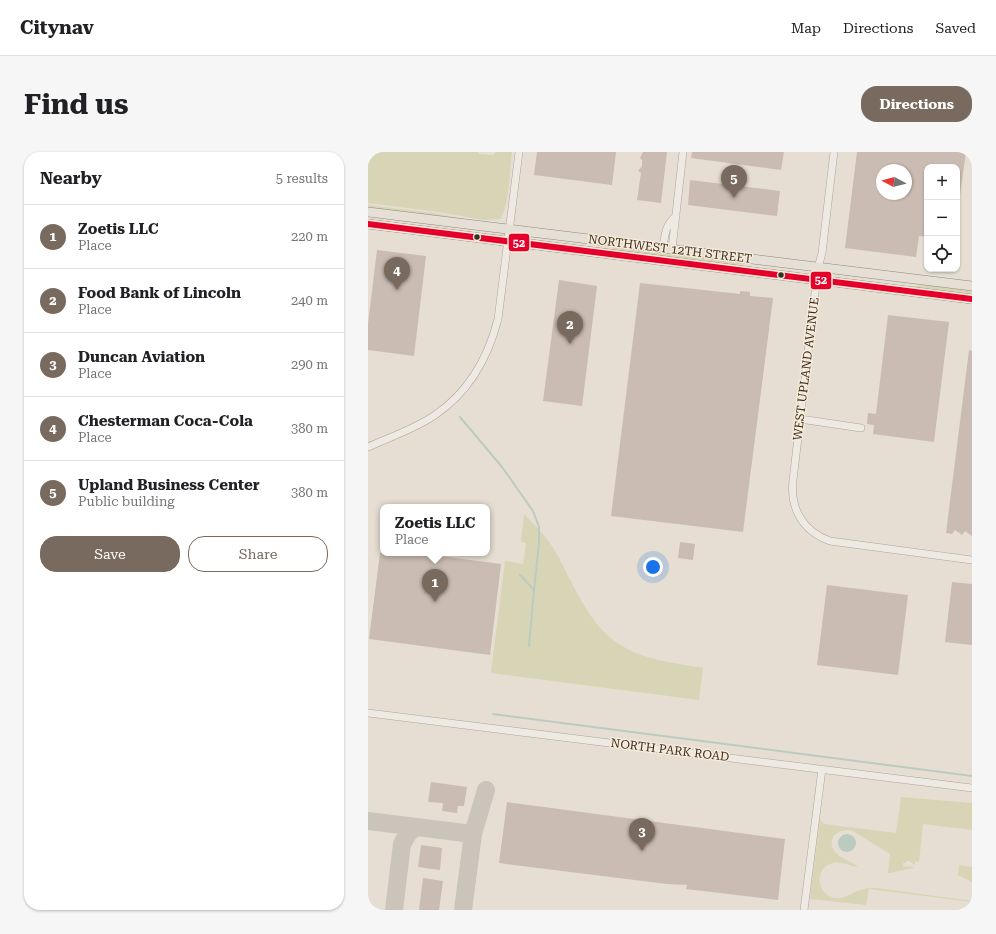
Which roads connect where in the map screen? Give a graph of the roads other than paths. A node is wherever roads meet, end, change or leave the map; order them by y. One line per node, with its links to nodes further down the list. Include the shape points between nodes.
1 (519, 152): 6 (street)
2 (683, 152): 8 (street, via 676,216)
3 (834, 152): 9 (street, WEST UPLAND AVENUE)
4 (368, 212): 6 (main road, NORTHWEST 12TH STREET)
5 (368, 224): 7 (main road, NORTHWEST 12TH STREET)
6 (509, 229): 7 (street); 8 (main road, NORTHWEST 12TH STREET)
7 (508, 242): 10 (main road, NORTHWEST 12TH STREET); 15 (street, via 500,309 494,334 484,361 470,382 435,415)
8 (667, 248): 9 (main road, NORTHWEST 12TH STREET)
9 (818, 268): 10 (street, WEST UPLAND AVENUE); 11 (main road, NORTHWEST 12TH STREET)
10 (817, 280): 12 (main road, NORTHWEST 12TH STREET); 13 (street, WEST UPLAND AVENUE)
11 (972, 286)
12 (972, 299)
13 (800, 419): 14 (street); 16 (street, WEST UPLAND AVENUE, via 792,486 793,502 806,526 814,533 832,542)
14 (861, 428)
15 (368, 447)
16 (972, 560)
17 (368, 713): 18 (street, NORTH PARK ROAD)
18 (822, 769): 19 (street, NORTH PARK ROAD); 20 (street)
19 (972, 788)
20 (804, 910)

